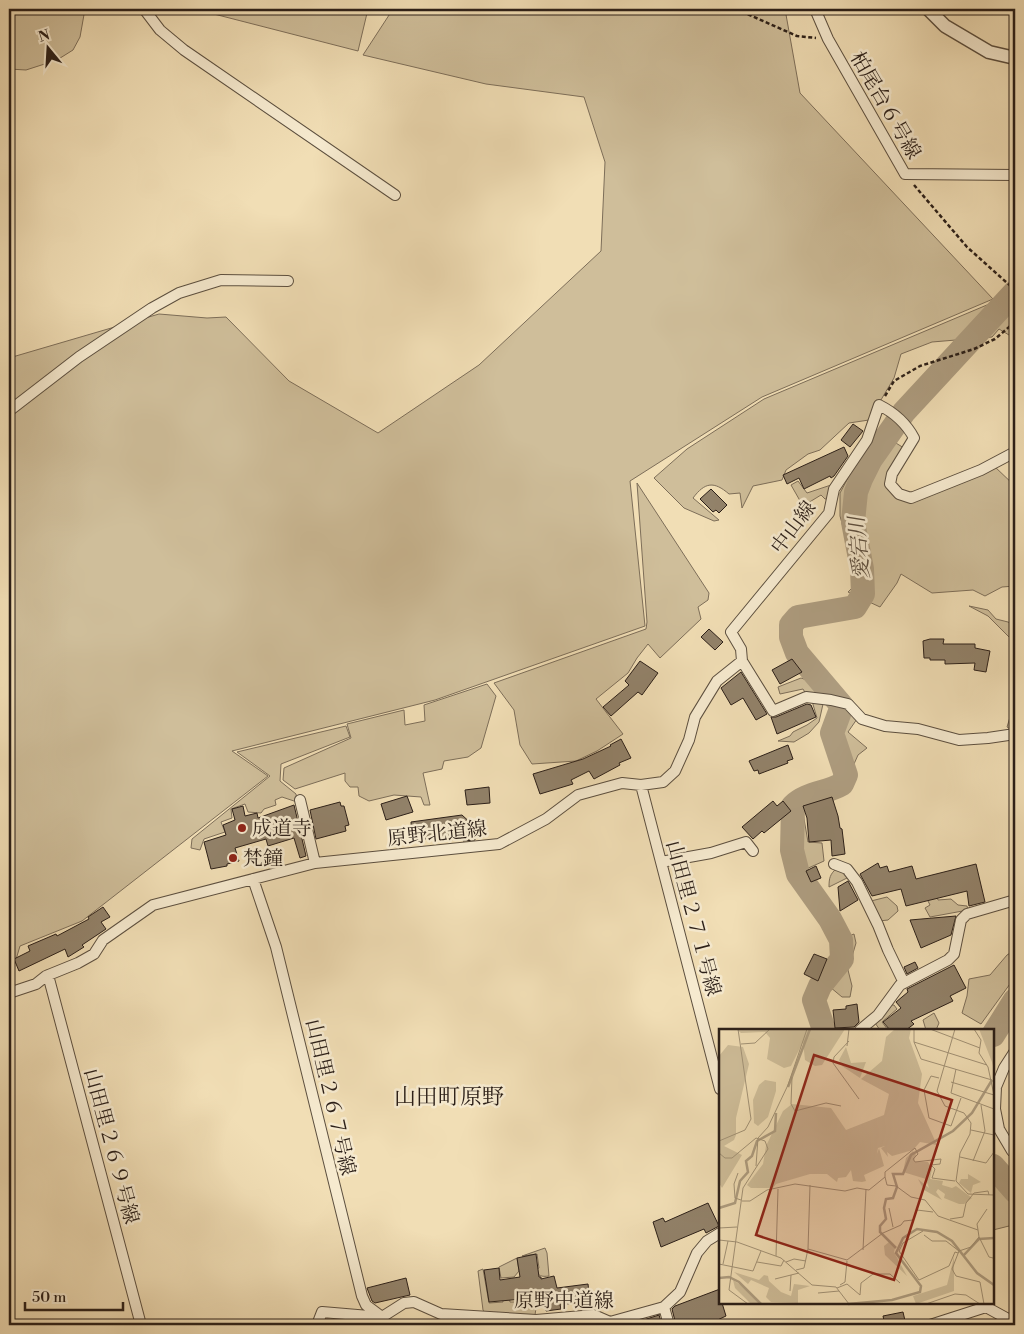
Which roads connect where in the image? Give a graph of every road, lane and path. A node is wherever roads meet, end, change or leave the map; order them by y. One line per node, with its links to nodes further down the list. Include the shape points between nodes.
1 (144, 9): 9 (street, via 160,30 184,50)
2 (736, 9): 5 (path, via 797,36)
3 (815, 9): 5 (street, 柏尾台６号線)
4 (928, 9): 6 (street, via 945,26 989,52)
5 (828, 39): 7 (street, 柏尾台６号線)
6 (1015, 58)
7 (905, 174): 8 (street, 柏尾台６号線); 11 (path, via 967,247)
8 (1015, 175)
9 (395, 195)
10 (288, 281): 14 (street, via 221,280 179,294 79,356)
11 (1015, 290)
12 (1015, 322): 13 (path, via 995,339 920,366 894,381)
13 (879, 405): 15 (street, via 907,425 914,438 892,474 890,484 899,494 911,498 982,470); 16 (street, 中山線, via 867,440 834,489 829,513 731,632)
14 (9, 411)
15 (1015, 452)
16 (742, 661): 17 (street, via 773,711 806,697 848,704 862,719 885,726 918,729 959,740); 18 (street, 原野北道線, via 717,681 694,717 689,740 675,771 663,782)
17 (1015, 734)
18 (641, 785): 21 (street, 山田里２７１号線); 22 (street, 原野北道線, via 622,782 578,794 546,819 499,844)
19 (300, 800): 22 (street)
20 (753, 852): 21 (street, via 746,842 711,853)
21 (661, 862): 31 (street, 山田里２７１号線)
22 (315, 863): 24 (street, 原野北道線)
23 (834, 864): 27 (street, via 848,869 857,882)
24 (253, 879): 26 (street, 原野北道線, via 153,905 103,940 94,954); 36 (street, 山田里２６７号線, via 276,947 362,1296)
25 (1015, 900): 27 (street, via 967,914 961,920 954,954)
26 (48, 975): 28 (street, 原野北道線, via 36,984); 37 (street, 山田里２６９号線)
27 (904, 983): 29 (street, via 878,1016)
28 (9, 993)
29 (861, 1029)
30 (1015, 1051): 32 (street, via 996,1087 995,1109 999,1129)
31 (719, 1085)
32 (1015, 1153)
33 (719, 1234): 34 (street, via 696,1253 680,1292)
34 (664, 1307): 36 (street, 原野中道線, via 610,1322 594,1316 536,1320 441,1314 414,1302 404,1303); 39 (street)
35 (1015, 1320): 40 (street, via 986,1307)
36 (382, 1321): 38 (street, via 322,1312)
37 (141, 1325)
38 (317, 1325)
39 (669, 1325)
40 (930, 1325)

